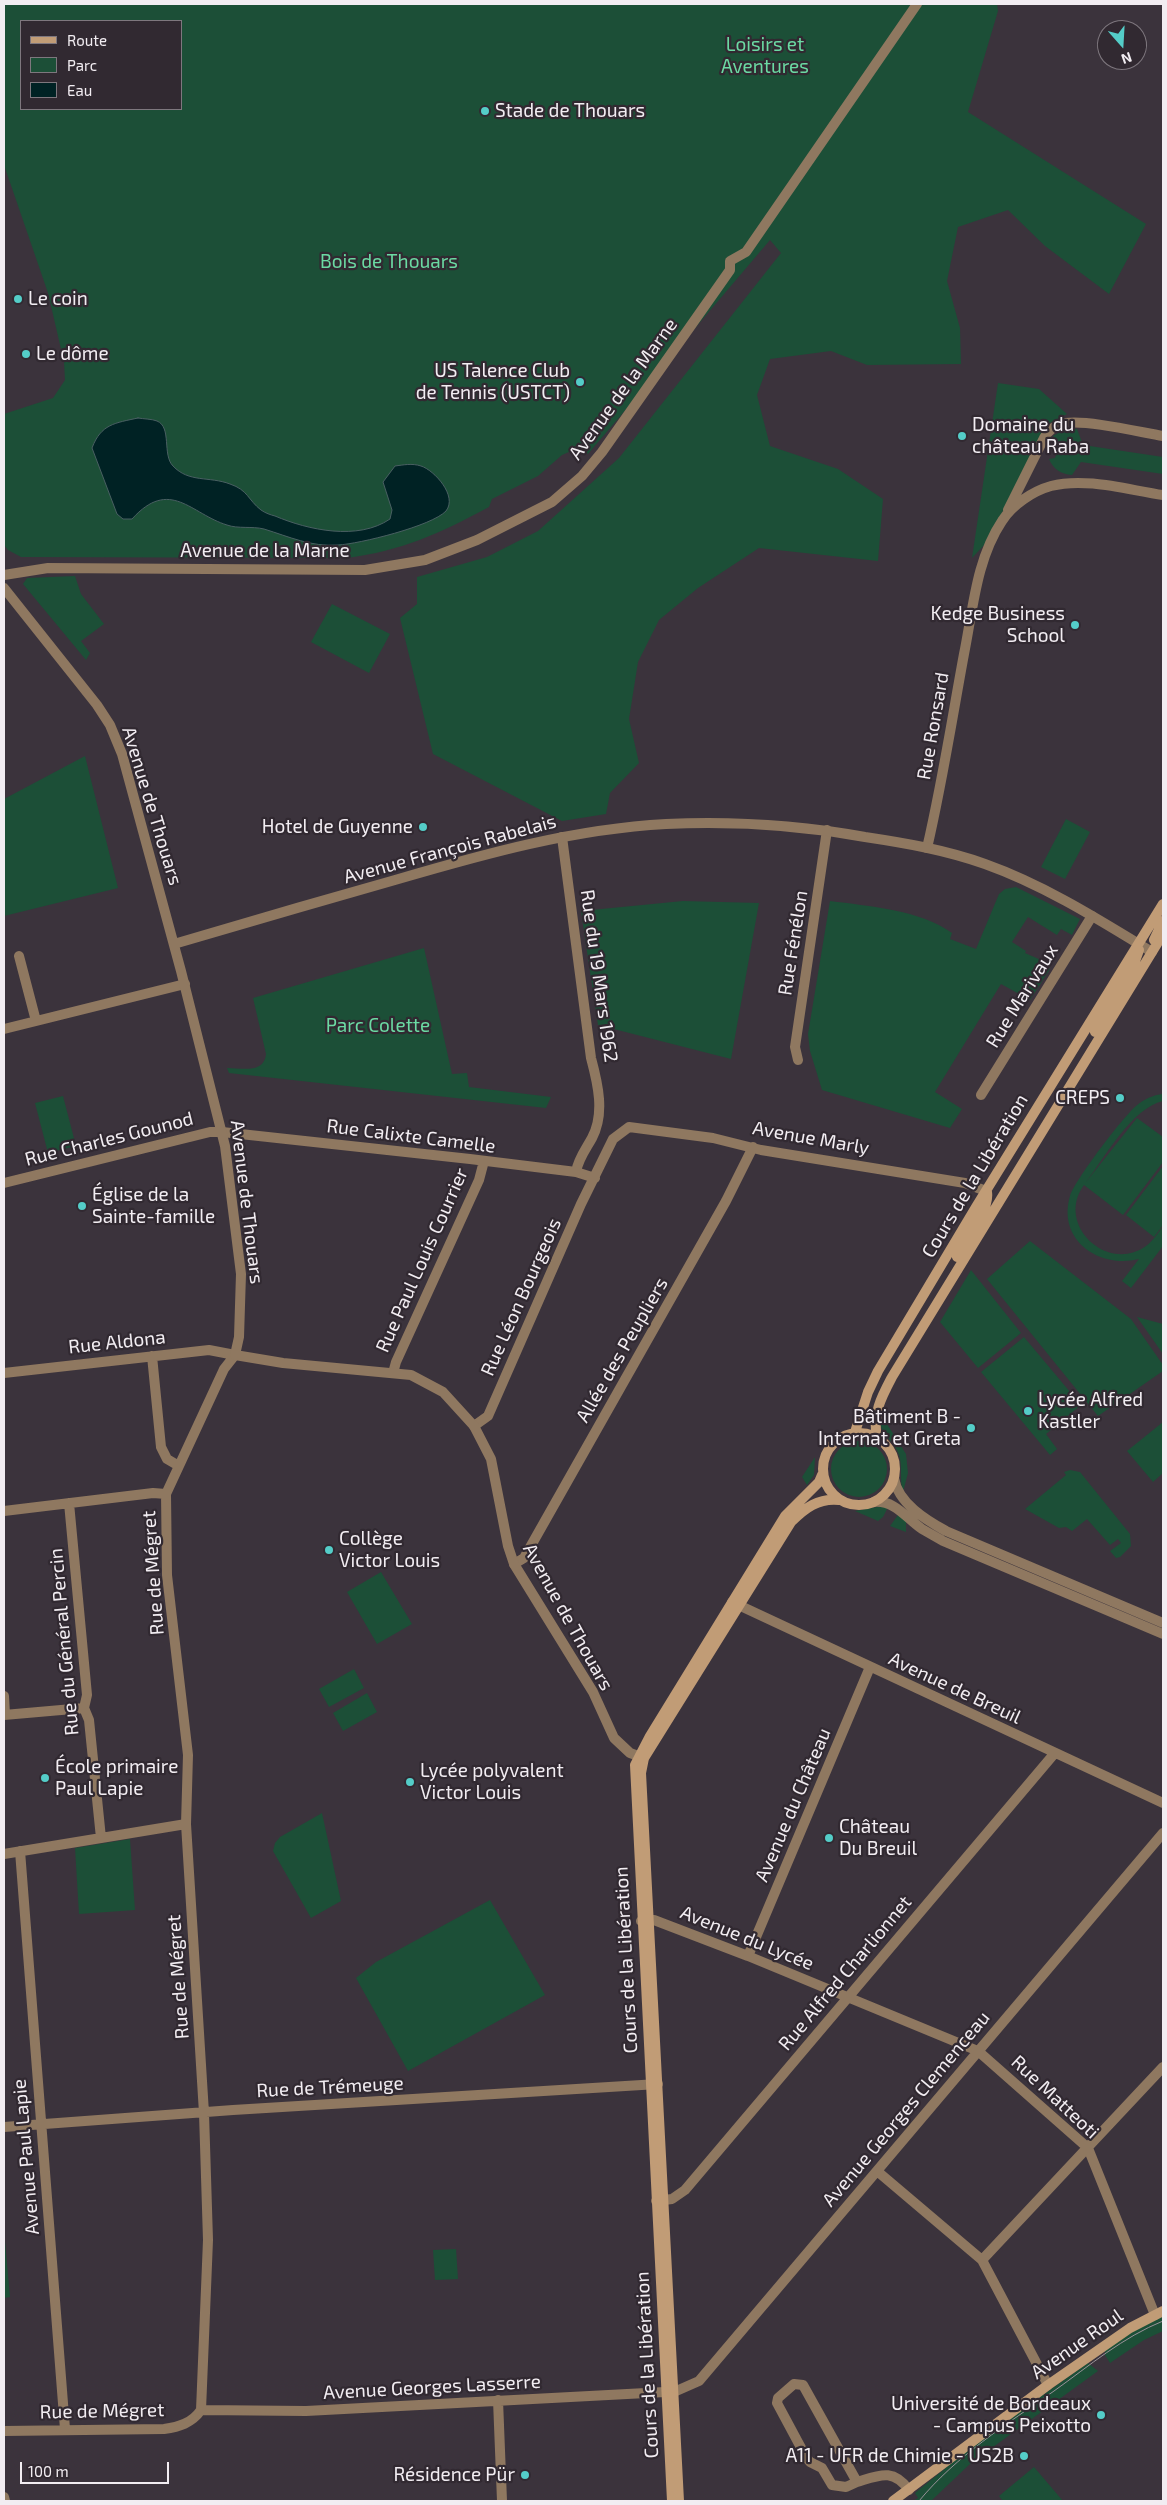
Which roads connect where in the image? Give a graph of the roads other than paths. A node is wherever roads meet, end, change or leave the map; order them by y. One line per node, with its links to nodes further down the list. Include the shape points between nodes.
1 (916, 4): 5 (street, Avenue de la Marne, via 746,252 730,261 730,270 602,452 582,476 552,502 477,540 425,560 365,570 48,568)
2 (1163, 436): 4 (street, via 1076,423 1058,425 1044,438)
3 (1163, 495): 4 (street, Rue Ronsard, via 1082,483 1067,484 1038,491)
4 (1003, 519): 9 (street, Rue Ronsard, via 979,573)
5 (4, 575)
6 (4, 588): 14 (street, Avenue de Thouars, via 97,706 115,736 135,796)
7 (827, 830): 8 (street, Avenue François Rabelais, via 764,824 691,824 655,825); 9 (street, Avenue François Rabelais); 21 (street, Rue Fénélon, via 795,1047)
8 (562, 837): 14 (street, Avenue François Rabelais, via 468,858); 28 (street, Rue du 19 Mars 1962, via 599,1092 600,1119 580,1157)
9 (927, 848): 11 (street, Avenue François Rabelais, via 1012,874)
10 (1163, 904): 15 (main road, Cours de la Libération)
11 (1092, 916): 15 (street, Avenue François Rabelais); 22 (street, Rue Marivaux)
12 (1163, 921): 16 (main road, via 1152,943)
13 (1163, 934): 16 (main road, Cours de la Libération)
14 (174, 944): 18 (street, Avenue de Thouars)
15 (1138, 944): 16 (street); 23 (main road, via 1134,964 1062,1086); 31 (main road, Cours de la Libération)
16 (1152, 952): 23 (main road, Cours de la Libération)
17 (19, 956): 19 (street)
18 (185, 984): 19 (street); 25 (street, Avenue de Thouars)
19 (36, 1021): 20 (street)
20 (4, 1029)
21 (798, 1060)
22 (981, 1095)
23 (1054, 1112): 32 (main road, Cours de la Libération)
24 (629, 1126): 26 (street, Avenue Marly); 29 (street, Rue Léon Bourgeois, via 613,1139)
25 (222, 1132): 27 (street, Rue Calixte Camelle); 30 (street, Rue Charles Gounod, via 210,1132); 33 (street, Avenue de Thouars, via 241,1274 239,1337)
26 (753, 1147): 31 (street, Avenue Marly, via 965,1183); 48 (street, Allée des Peupliers, via 722,1208 524,1558)
27 (484, 1161): 28 (street, Rue Calixte Camelle); 36 (street, Rue Paul Louis Courrier, via 480,1180)
28 (576, 1172): 29 (street, Rue Calixte Camelle)
29 (595, 1178): 37 (street, Rue Léon Bourgeois, via 488,1416)
30 (4, 1183)
31 (986, 1191): 32 (main road, via 987,1203 958,1257); 38 (main road, Cours de la Libération, via 878,1371)
32 (948, 1286): 39 (main road, Cours de la Libération, via 882,1397 875,1420)
33 (235, 1355): 34 (street, Rue Aldona, via 209,1350); 36 (street, Avenue de Thouars, via 283,1364); 40 (street, Rue de Mégret, via 224,1369)
34 (152, 1356): 35 (street, Rue Aldona); 40 (street, via 161,1446 167,1459)
35 (4, 1373)
36 (393, 1373): 37 (street, Avenue de Thouars, via 411,1375 432,1384)
37 (474, 1426): 48 (street, Avenue de Thouars, via 490,1459)
38 (855, 1432): 39 (main road); 41 (main road, via 831,1444 823,1460)
39 (877, 1436): 42 (main road, via 892,1453)
40 (179, 1466): 43 (street, Rue de Mégret)
41 (822, 1475): 44 (main road, via 828,1489); 50 (main road, Cours de la Libération, via 785,1516)
42 (894, 1478): 45 (main road, via 887,1492); 49 (street, via 903,1499 929,1522)
43 (166, 1494): 46 (street); 60 (street, Rue de Mégret, via 167,1576 188,1755)
44 (839, 1500): 45 (main road, via 858,1505); 50 (main road, Cours de la Libération, via 819,1501 795,1518)
45 (874, 1502): 49 (street, via 896,1507 943,1541)
46 (69, 1503): 47 (street); 55 (street, Rue du Général Percin, via 87,1695)
47 (4, 1511)
48 (514, 1564): 58 (street, Avenue de Thouars, via 592,1692 614,1738 623,1748)
49 (1103, 1602): 51 (street); 52 (street)
50 (735, 1604): 53 (street, Avenue de Breuil); 58 (main road, Cours de la Libération)
51 (1163, 1623)
52 (1163, 1634)
53 (870, 1667): 57 (street, Avenue de Breuil); 66 (street, Avenue du Château)
54 (4, 1696): 56 (street)
55 (84, 1708): 56 (street); 62 (street, Rue du Général Percin, via 89,1720)
56 (5, 1715)
57 (1054, 1754): 59 (street, Avenue de Breuil); 67 (street, Rue Alfred Charlionnet)
58 (641, 1757): 65 (main road, Cours de la Libération)
59 (1163, 1803)
60 (186, 1824): 62 (street); 71 (street, Rue de Mégret)
61 (1163, 1832): 68 (street, Avenue Georges Clemenceau)
62 (101, 1838): 63 (street)
63 (20, 1852): 64 (street); 72 (street, Avenue Paul Lapie)
64 (4, 1854)
65 (645, 1921): 66 (street, Avenue du Lycée); 70 (main road, Cours de la Libération)
66 (748, 1956): 67 (street, Avenue du Lycée)
67 (847, 1997): 68 (street, Avenue du Lycée); 76 (street, Rue Alfred Charlionnet, via 685,2190 672,2199)
68 (978, 2051): 74 (street, Rue Matteoti); 75 (street, Avenue Georges Clemenceau)
69 (1163, 2067): 74 (street)
70 (654, 2084): 71 (street, Rue de Trémeuge); 76 (main road, Cours de la Libération)
71 (204, 2113): 72 (street, Rue de Trémeuge); 82 (street, Rue de Mégret, via 208,2240)
72 (41, 2124): 73 (street, Rue de Trémeuge); 83 (street, Avenue Paul Lapie)
73 (4, 2127)
74 (1088, 2148): 77 (street); 78 (street, Rue Matteoti)
75 (877, 2171): 77 (street); 80 (street, Avenue Georges Clemenceau, via 708,2373 699,2381)
76 (660, 2201): 80 (main road, Cours de la Libération)
77 (982, 2260): 79 (street)
78 (1159, 2313): 79 (main road, Avenue Roul, via 1130,2328)
79 (1048, 2385): 86 (main road, Avenue Roul)
80 (670, 2392): 81 (street, Avenue Georges Lasserre); 90 (main road, Cours de la Libération); 91 (main road, Cours de la Libération)
81 (498, 2400): 82 (street, Avenue Georges Lasserre, via 306,2411); 89 (street)
82 (201, 2410): 83 (street, Rue de Mégret, via 190,2421 172,2428)
83 (65, 2429): 84 (street, Rue de Mégret)
84 (4, 2430)
85 (857, 2482): 85 (street, via 803,2385 794,2384 778,2398 777,2403 806,2457 822,2468 832,2485 846,2487); 86 (street, via 890,2475 900,2478)
86 (909, 2490): 92 (main road, Avenue Roul)
87 (4, 2497): 88 (street)
88 (5, 2501)
89 (502, 2501)
90 (672, 2501)
91 (680, 2501)
92 (893, 2501)

